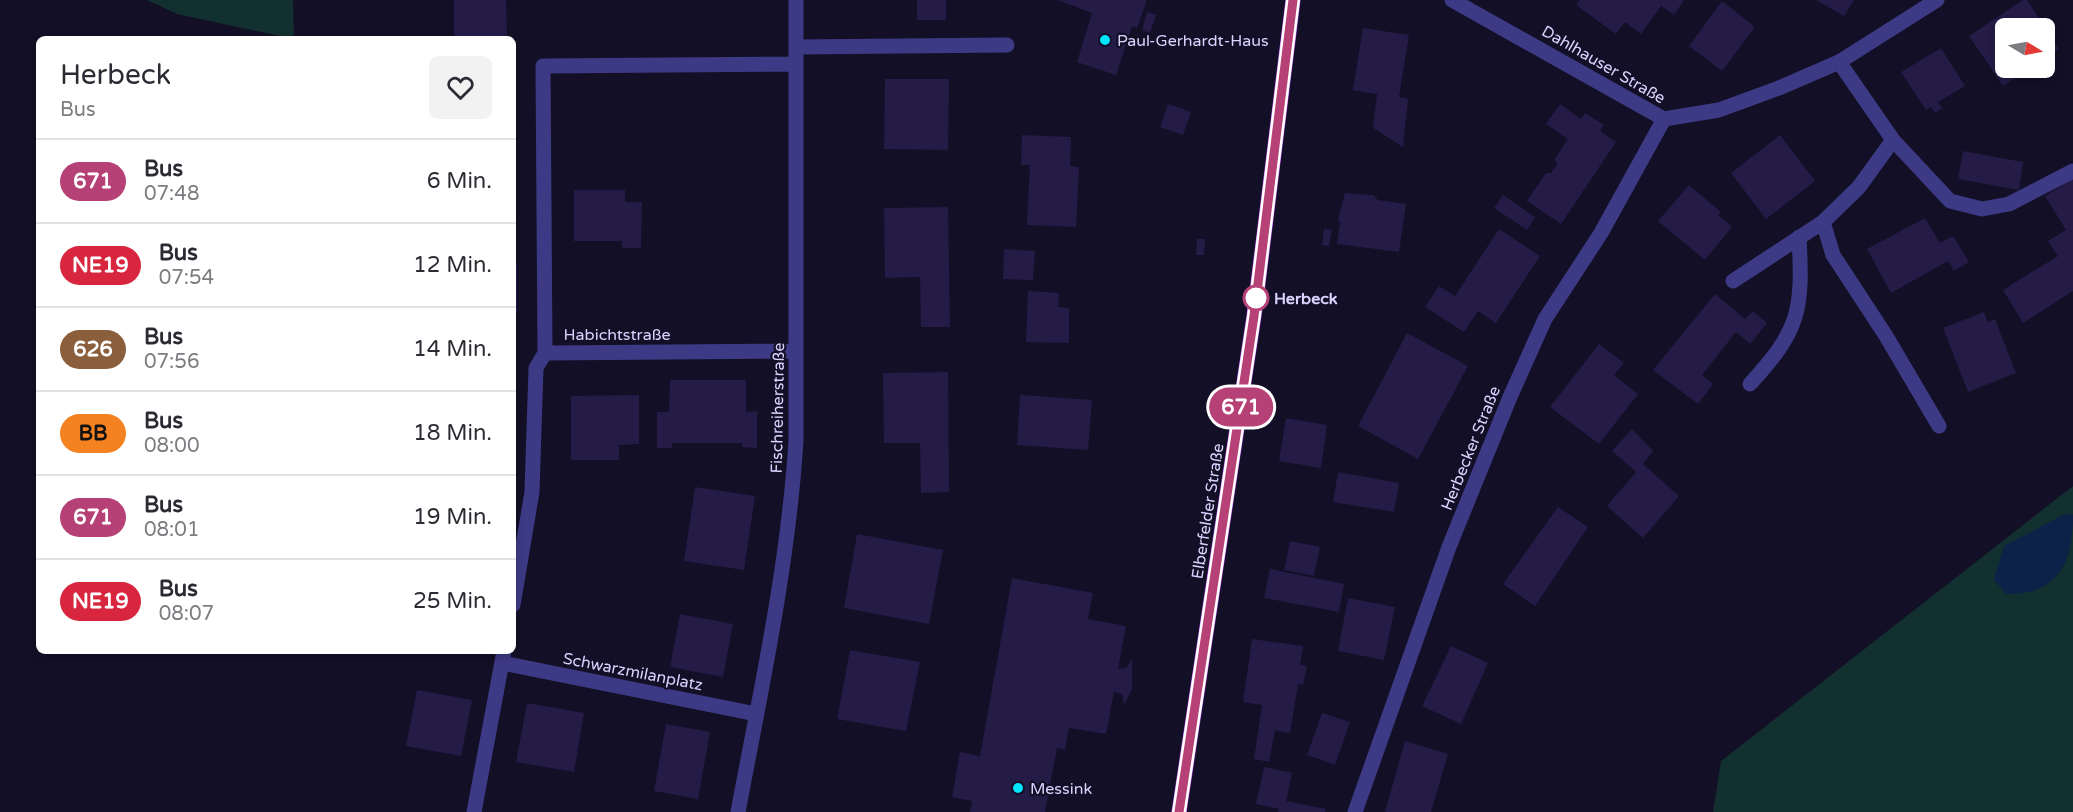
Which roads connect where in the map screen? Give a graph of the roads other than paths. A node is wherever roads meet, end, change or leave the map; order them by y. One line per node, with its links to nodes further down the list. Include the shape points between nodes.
1 (796, 0): 6 (street, Fischreiherstraße)
2 (1293, 0): 24 (main road, Elberfelder Straße, via 1254,316)
3 (1452, 0): 9 (street, Dahlhauser Straße)
4 (1936, 0): 7 (street, Dahlhauser Straße)
5 (1007, 45): 6 (street)
6 (796, 47): 8 (street, Fischreiherstraße)
7 (1839, 62): 9 (street, Dahlhauser Straße, via 1719,110); 10 (street)
8 (796, 64): 15 (street, Fischreiherstraße); 16 (street, Habichtstraße, via 543,66)
9 (1664, 119): 25 (street, Herbecker Straße, via 1601,233 1545,319 1514,387 1449,547)
10 (1893, 140): 11 (street, via 1950,201 1982,208 2009,204); 12 (street, via 1859,187)
11 (2073, 171)
12 (1823, 222): 13 (street); 18 (street, via 1833,255)
13 (1799, 237): 14 (street); 17 (street, via 1801,286 1796,322 1784,344)
14 (1732, 281)
15 (796, 351): 16 (street, Habichtstraße); 21 (street, Fischreiherstraße, via 792,496 785,561)
16 (545, 353): 19 (street, via 536,368 532,492)
17 (1750, 384)
18 (1939, 426)
19 (516, 587)
20 (503, 657): 21 (street, Schwarzmilanplatz); 22 (street)
21 (756, 714): 23 (street, Fischreiherstraße)
22 (474, 812)
23 (738, 812)
24 (1179, 812)
25 (1355, 812)

